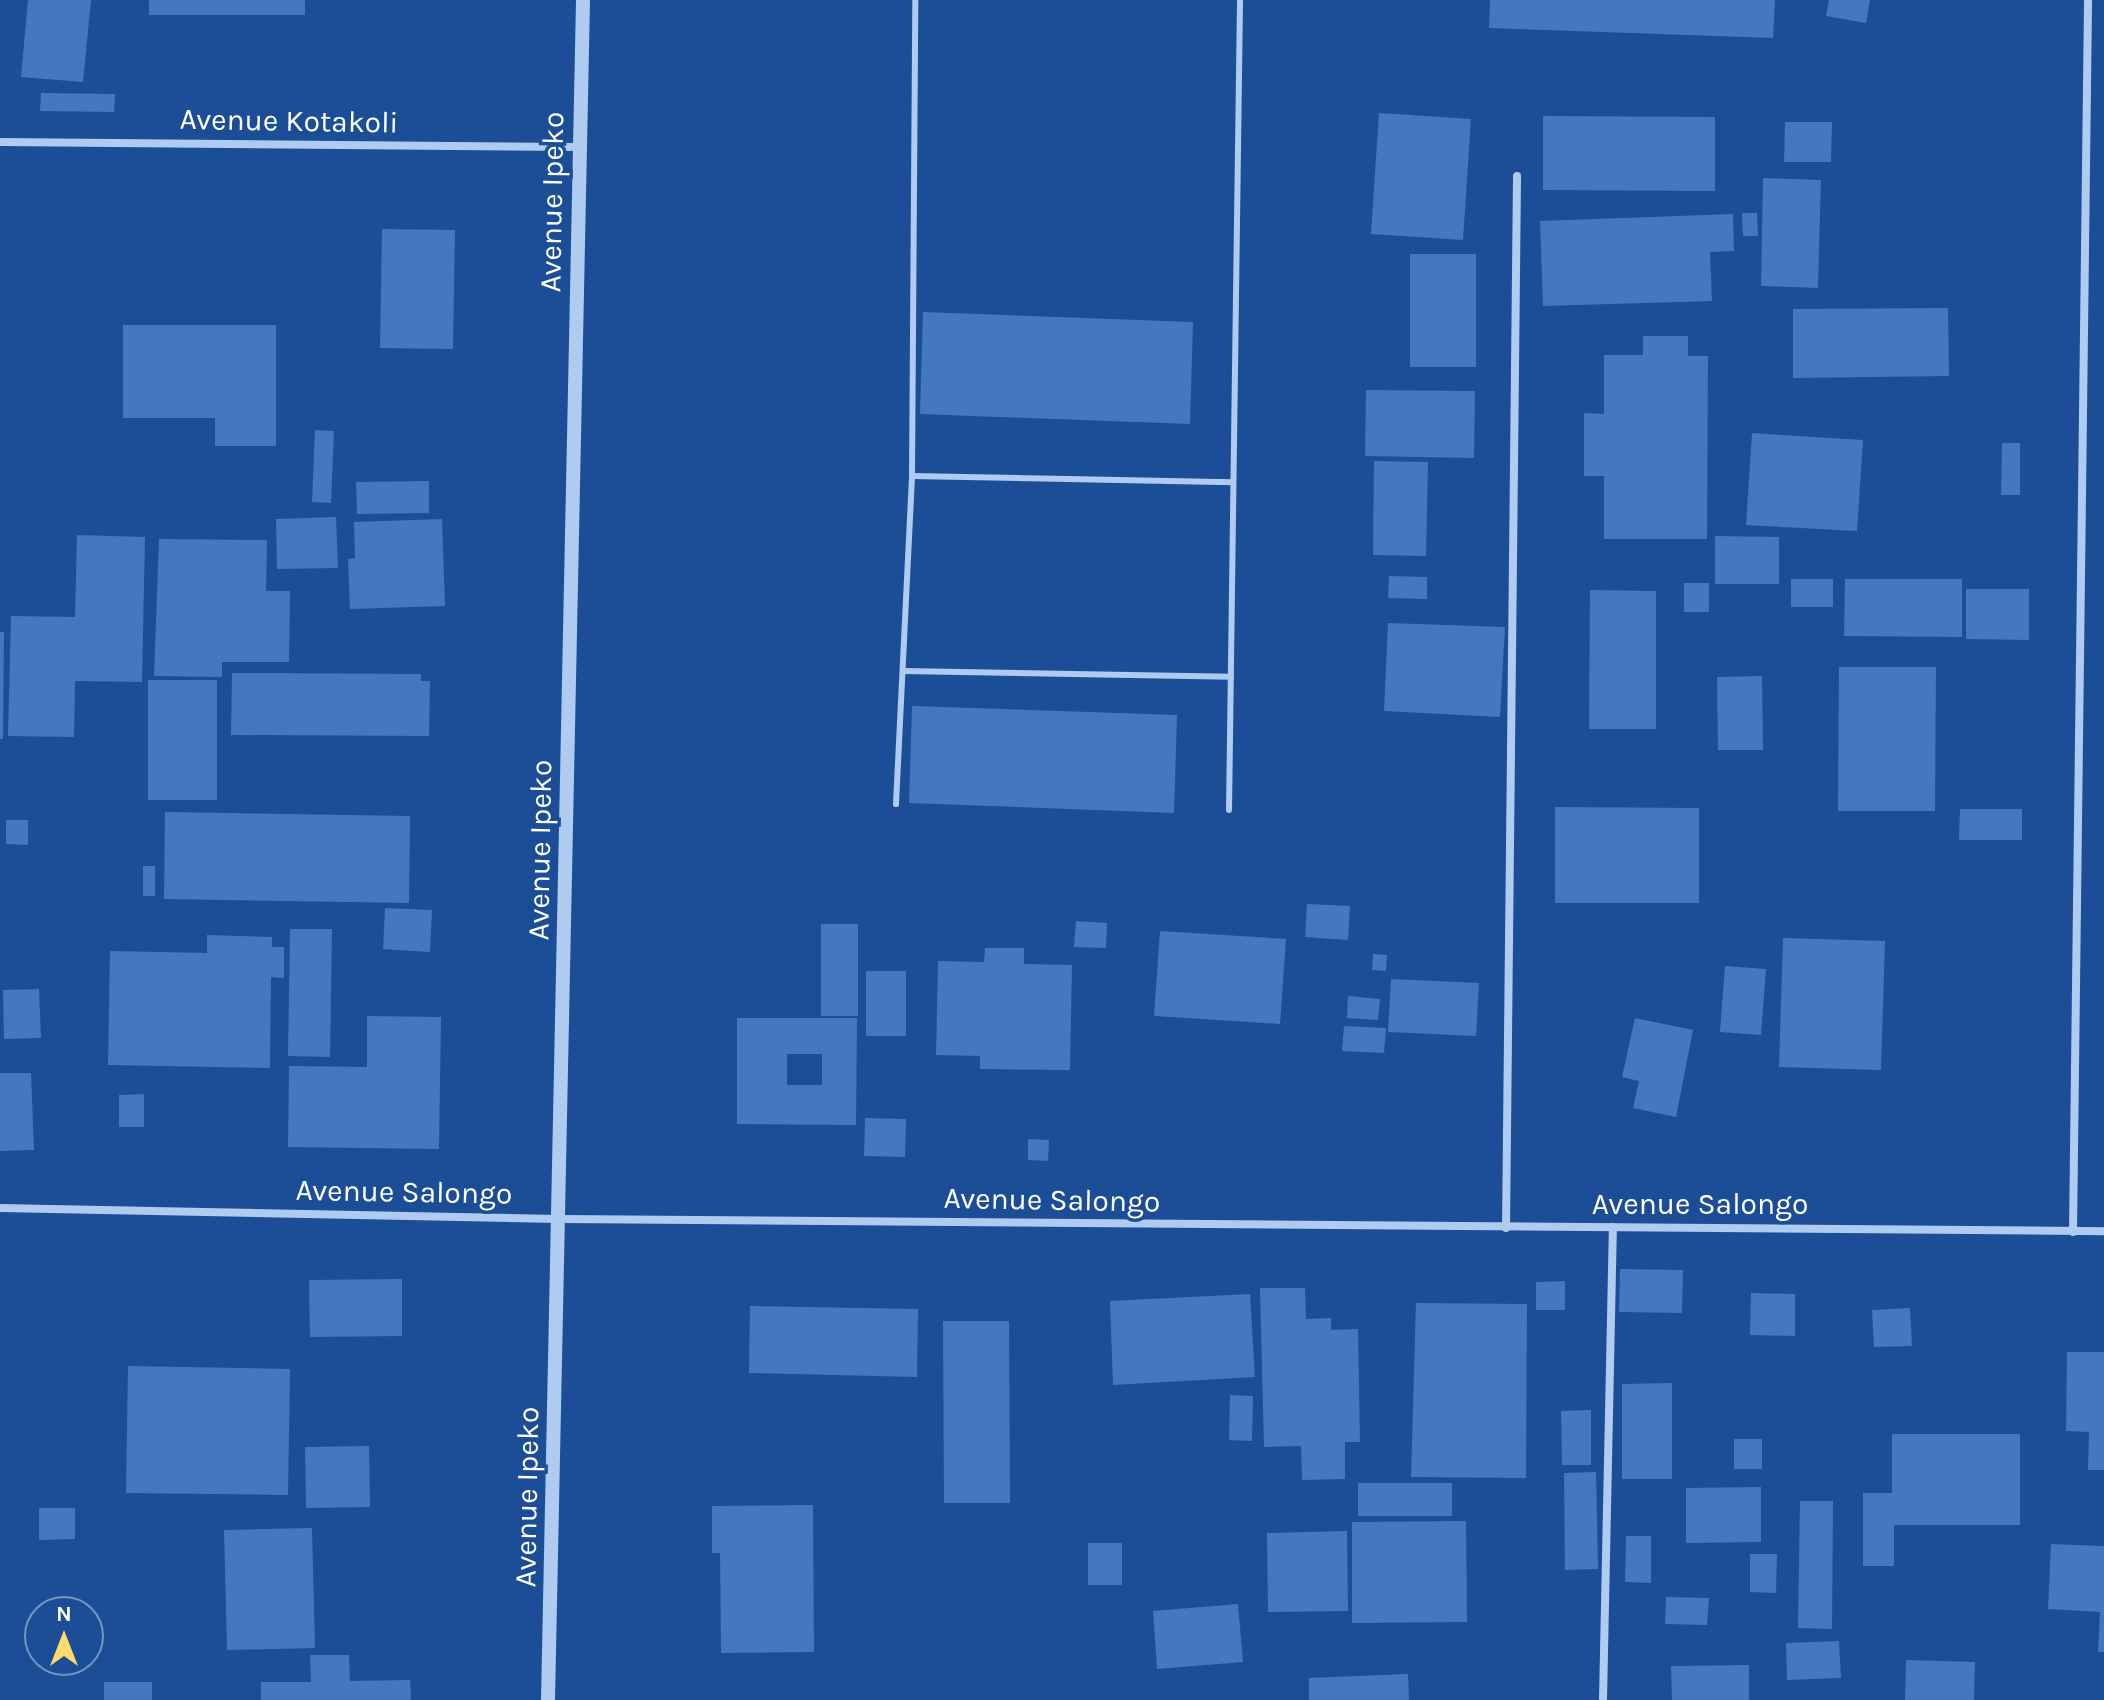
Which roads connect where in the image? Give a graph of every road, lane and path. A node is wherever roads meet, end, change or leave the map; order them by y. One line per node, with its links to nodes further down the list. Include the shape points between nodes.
1 (583, 0): 6 (street, Avenue Ipeko)
2 (915, 0): 8 (lane)
3 (1240, 0): 9 (lane)
4 (2088, 0): 19 (street)
5 (0, 142): 6 (street, Avenue Kotakoli)
6 (578, 147): 15 (street, Avenue Ipeko)
7 (1517, 176): 17 (street)
8 (912, 476): 9 (lane); 10 (lane)
9 (1233, 482): 11 (lane)
10 (903, 671): 11 (lane); 12 (lane)
11 (1231, 677): 13 (lane)
12 (896, 804)
13 (1229, 810)
14 (0, 1208): 15 (street, Avenue Salongo)
15 (560, 1219): 17 (street, Avenue Salongo); 20 (street, Avenue Ipeko)
16 (1613, 1227): 17 (street, Avenue Salongo); 19 (street, Avenue Salongo); 21 (street)
17 (1506, 1228)
18 (2104, 1231): 19 (street, Avenue Salongo)
19 (2073, 1232)
20 (548, 1700)
21 (1603, 1700)

